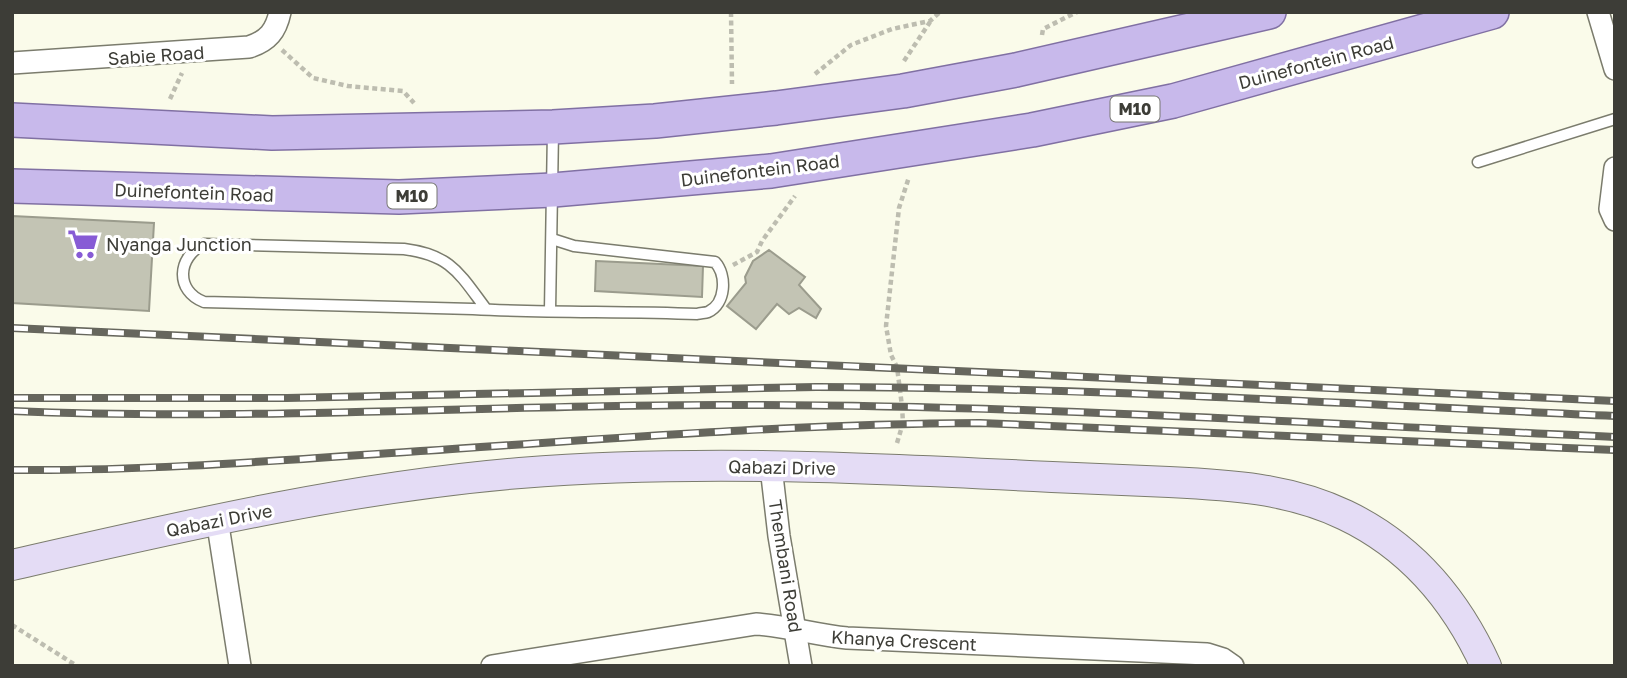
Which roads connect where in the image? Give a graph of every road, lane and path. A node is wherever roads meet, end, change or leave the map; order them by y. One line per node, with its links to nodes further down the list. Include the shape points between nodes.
1 (280, 12): 9 (street)
2 (731, 12): 16 (path)
3 (940, 12): 8 (path)
4 (1077, 12): 10 (path, via 1043,29)
5 (1269, 12): 21 (main road, via 903,91 655,121)
6 (1492, 12): 26 (main road, Duinefontein Road / M10, via 1172,100 1032,130 771,171)
7 (1598, 12): 14 (street)
8 (930, 21): 11 (path); 15 (path, via 851,45)
9 (270, 36): 13 (street, Sabie Road, via 261,44 235,50); 18 (path, via 313,78 402,91)
10 (1041, 36)
11 (904, 61)
12 (187, 62): 17 (path)
13 (12, 63)
14 (1615, 69)
15 (815, 74)
16 (732, 84)
17 (170, 99)
18 (414, 103)
19 (1615, 119): 22 (lane)
20 (12, 120): 21 (main road, via 272,132)
21 (553, 127): 26 (lane)
22 (1478, 162)
23 (1615, 168): 28 (street, via 1610,209)
24 (909, 177): 33 (path, via 899,208 886,326 902,406 903,423)
25 (12, 186): 26 (main road, Duinefontein Road / M10, via 399,197)
26 (553, 190): 29 (lane)
27 (796, 194): 30 (path)
28 (1615, 220)
29 (552, 239): 32 (lane); 32 (lane, via 593,249 704,259 715,262 724,279 718,304 709,312)
30 (750, 258)
31 (486, 309): 31 (lane, via 204,302 192,298 183,273 193,249 204,244 404,249 429,252 446,261); 32 (lane)
32 (550, 311)
33 (894, 454)
34 (771, 467): 35 (street, Qabazi Drive, via 515,474 417,485); 38 (street, Thembani Road); 44 (street, Qabazi Drive, via 1185,483 1280,492 1342,513 1413,561 1456,610)
35 (217, 519): 36 (street, Qabazi Drive); 40 (street)
36 (12, 565)
37 (12, 625): 39 (path)
38 (795, 629): 41 (street, Khanya Crescent, via 756,624); 42 (street, Thembani Road); 43 (street, Khanya Crescent, via 847,638 1207,654)
39 (77, 666)
40 (240, 666)
41 (492, 666)
42 (801, 666)
43 (1233, 666)
44 (1486, 666)

